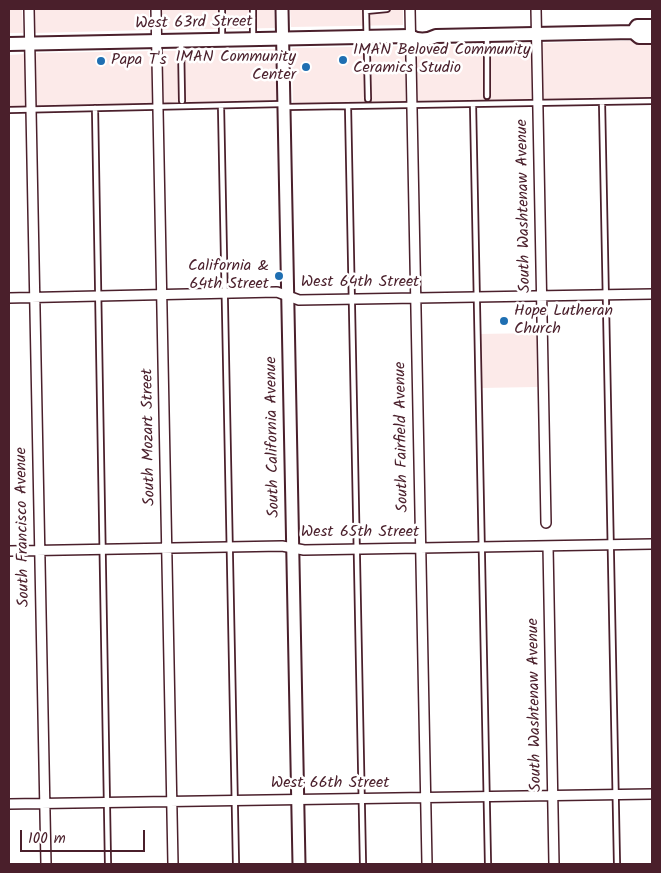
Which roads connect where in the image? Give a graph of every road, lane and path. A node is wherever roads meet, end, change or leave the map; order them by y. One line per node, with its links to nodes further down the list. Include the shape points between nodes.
1 (29, 9): 22 (street, South Francisco Avenue)
2 (156, 9): 21 (street, South Mozart Street)
3 (222, 9): 20 (lane)
4 (253, 9): 18 (lane)
5 (282, 9): 17 (street, South California Avenue)
6 (387, 9): 9 (lane)
7 (410, 9): 14 (street, South Fairfield Avenue)
8 (536, 9): 12 (street, South Washtenaw Avenue)
9 (366, 10): 15 (lane)
10 (652, 26): 11 (main road, West 63rd Street, via 637,26)
11 (633, 32): 12 (main road, West 63rd Street); 16 (main road, West 63rd Street, via 639,38)
12 (537, 34): 13 (main road, West 63rd Street); 29 (street, South Washtenaw Avenue)
13 (487, 35): 14 (main road, West 63rd Street, via 436,36 430,31 421,31); 24 (lane)
14 (410, 36): 15 (main road, West 63rd Street); 31 (street, South Fairfield Avenue)
15 (366, 37): 17 (main road, West 63rd Street); 25 (lane)
16 (652, 37)
17 (283, 38): 18 (main road, West 63rd Street); 33 (street, South California Avenue)
18 (254, 39): 20 (main road, West 63rd Street)
19 (180, 40): 20 (main road, West 63rd Street); 21 (main road, West 63rd Street); 26 (lane)
20 (222, 40)
21 (157, 41): 22 (main road, West 63rd Street); 35 (street, South Mozart Street)
22 (30, 43): 23 (main road, West 63rd Street); 37 (street, South Francisco Avenue)
23 (9, 44)
24 (487, 96)
25 (368, 99)
26 (182, 101)
27 (652, 101): 28 (lane)
28 (602, 102): 29 (lane); 40 (lane)
29 (538, 103): 30 (lane); 45 (street, South Washtenaw Avenue)
30 (473, 104): 31 (lane); 47 (lane)
31 (412, 105): 34 (lane); 49 (street, South Fairfield Avenue)
32 (221, 106): 33 (lane); 35 (lane); 39 (lane)
33 (284, 106): 34 (lane); 44 (street, South California Avenue)
34 (348, 106): 50 (lane)
35 (158, 107): 36 (lane); 42 (street, South Mozart Street)
36 (95, 108): 37 (lane); 43 (lane)
37 (31, 109): 38 (lane); 46 (street, South Francisco Avenue)
38 (9, 110)
39 (224, 294): 42 (street, West 64th Street); 44 (street, West 64th Street, via 277,292); 54 (lane)
40 (606, 294): 41 (street, West 64th Street); 45 (street, West 64th Street); 52 (lane)
41 (652, 294)
42 (162, 295): 43 (street, West 64th Street); 57 (street, South Mozart Street)
43 (99, 296): 46 (street, West 64th Street); 61 (lane)
44 (288, 296): 50 (street, West 64th Street, via 299,300); 58 (street, South California Avenue)
45 (542, 296): 47 (street, West 64th Street); 51 (street, South Washtenaw Avenue)
46 (35, 297): 48 (street, West 64th Street); 62 (street, South Francisco Avenue)
47 (477, 297): 49 (street, West 64th Street); 55 (lane)
48 (9, 298)
49 (416, 298): 50 (street, West 64th Street); 60 (street, South Fairfield Avenue)
50 (352, 299): 59 (lane)
51 (546, 522)
52 (610, 544): 53 (street, West 65th Street); 56 (street, West 65th Street); 64 (lane)
53 (652, 544)
54 (230, 546): 57 (street, West 65th Street); 58 (street, West 65th Street); 69 (lane)
55 (482, 546): 56 (street, West 65th Street); 60 (street, West 65th Street); 67 (lane)
56 (548, 546): 66 (street, South Washtenaw Avenue)
57 (167, 548): 61 (street, West 65th Street); 72 (street, South Mozart Street)
58 (293, 548): 59 (street, West 65th Street); 70 (street, South California Avenue)
59 (357, 548): 60 (street, West 65th Street); 71 (lane)
60 (421, 548): 68 (street, South Fairfield Avenue)
61 (103, 549): 62 (street, West 65th Street); 73 (lane)
62 (40, 550): 63 (street, West 65th Street); 74 (street, South Francisco Avenue)
63 (9, 551)
64 (616, 794): 65 (street, West 66th Street); 66 (street, West 66th Street); 85 (lane)
65 (652, 794)
66 (552, 796): 67 (street, West 66th Street); 84 (street, South Washtenaw Avenue)
67 (486, 797): 68 (street, West 66th Street); 83 (lane)
68 (426, 798): 71 (street, West 66th Street); 82 (street, South Fairfield Avenue)
69 (235, 800): 70 (street, West 66th Street); 72 (street, West 66th Street); 79 (lane)
70 (298, 800): 71 (street, West 66th Street); 80 (street, South California Avenue)
71 (362, 800): 81 (lane)
72 (172, 801): 73 (street, West 66th Street); 78 (street, South Mozart Street)
73 (107, 802): 74 (street, West 66th Street); 77 (lane)
74 (45, 803): 75 (street, West 66th Street); 76 (street, South Francisco Avenue)
75 (9, 804)
76 (46, 864)
77 (108, 864)
78 (174, 864)
79 (236, 864)
80 (299, 864)
81 (363, 864)
82 (427, 864)
83 (488, 864)
84 (554, 864)
85 (617, 864)

